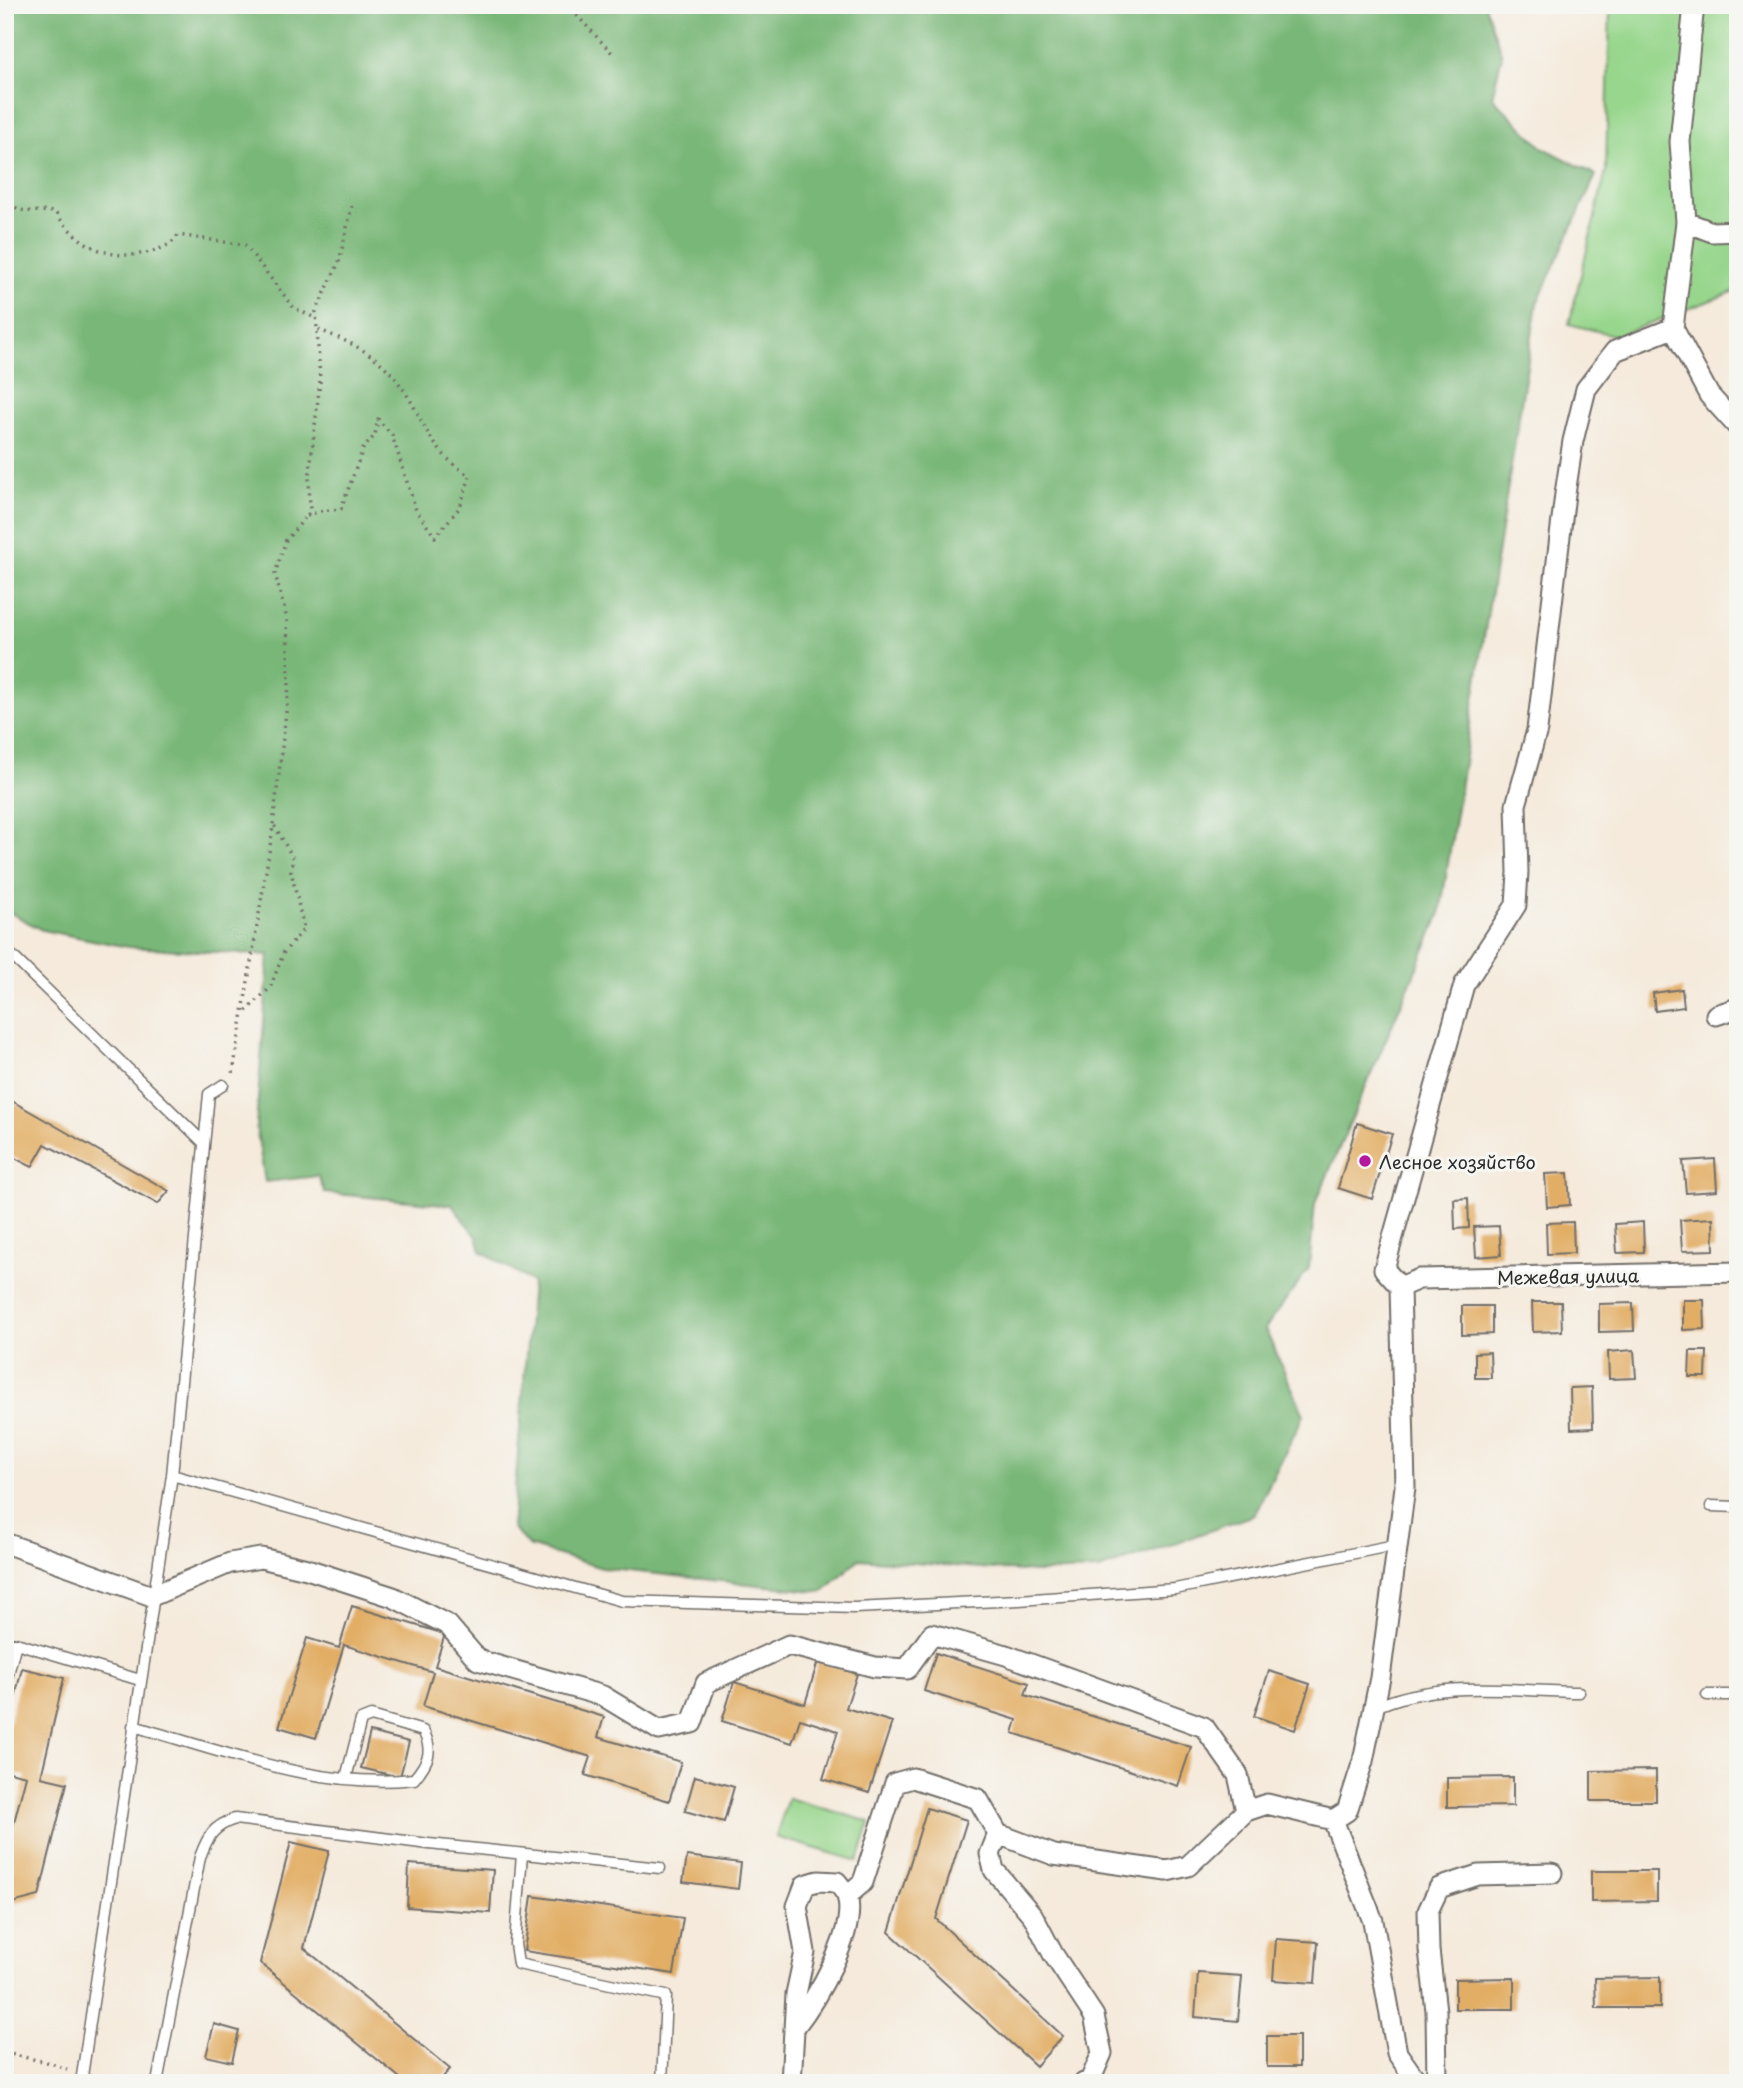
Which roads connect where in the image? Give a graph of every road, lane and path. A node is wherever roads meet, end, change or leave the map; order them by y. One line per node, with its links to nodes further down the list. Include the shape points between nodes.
1 (567, 5): 3 (path)
2 (1694, 5): 6 (street, via 1680,142)
3 (612, 53)
4 (5, 198): 8 (path, via 21,212 55,212 75,236 93,248 122,257 156,250 177,235 245,245 294,308)
5 (352, 206): 8 (path, via 339,262)
6 (1686, 222): 7 (street, via 1712,232); 9 (street)
7 (1738, 231)
8 (317, 319): 10 (path)
9 (1673, 328): 11 (street, via 1709,395); 21 (street, via 1615,351 1586,389 1567,481 1537,730 1516,805 1516,905 1464,985 1384,1269)
10 (317, 329): 12 (path, via 320,381); 12 (path, via 355,344 381,364 447,461 470,476 460,507 435,537 416,510 392,435 378,419 341,509)
11 (1738, 428)
12 (306, 517): 13 (path, via 286,540 275,574 287,620 290,659)
13 (273, 823): 16 (path); 16 (path, via 293,858 291,871 304,929 284,952 270,988)
14 (5, 949): 19 (lane)
15 (1738, 1008): 17 (street)
16 (245, 1013): 18 (path, via 232,1078)
17 (1716, 1015)
18 (223, 1085): 19 (lane, via 209,1094)
19 (204, 1143): 22 (lane)
20 (1738, 1272): 21 (street, Межевая улица, via 1419,1279)
21 (1400, 1287): 26 (street, via 1405,1487)
22 (172, 1475): 26 (lane, via 622,1601 855,1608 1019,1601 1175,1589); 27 (lane)
23 (1711, 1506): 24 (lane)
24 (1738, 1507)
25 (5, 1544): 27 (street)
26 (1395, 1545): 34 (street)
27 (152, 1596): 29 (lane); 37 (street, via 230,1563 261,1558 307,1569 393,1597 448,1625 478,1660 603,1696 659,1730 692,1723 706,1683 789,1645 875,1667 907,1669 932,1634 1006,1655 1204,1727 1238,1775)
28 (11, 1644): 29 (lane); 30 (lane)
29 (140, 1680): 35 (lane)
30 (5, 1686)
31 (1579, 1692): 34 (lane, via 1423,1691)
32 (1707, 1695): 33 (lane)
33 (1738, 1695)
34 (1374, 1708): 38 (street, via 1347,1811)
35 (133, 1726): 36 (lane, via 309,1774); 46 (lane)
36 (346, 1778): 36 (lane, via 384,1783 414,1779 428,1762 430,1744 423,1731 371,1716 361,1720)
37 (1246, 1811): 38 (street, via 1266,1804); 39 (street, via 1188,1866 1167,1871 1054,1855)
38 (1333, 1820): 52 (street, via 1373,1921 1397,2053)
39 (998, 1834): 43 (street, via 978,1799 914,1778 895,1783 863,1882); 51 (street, via 990,1854 994,1870 1033,1916 1094,2016 1102,2053 1090,2081)
40 (522, 1854): 41 (lane); 48 (lane, via 235,1819 219,1824 208,1835 200,1857); 49 (lane, via 515,1944 518,1964 666,1996)
41 (660, 1868)
42 (1552, 1873): 53 (street, via 1478,1875 1439,1888 1428,1911)
43 (847, 1896): 44 (street, via 844,1938); 44 (street, via 837,1882 805,1885 797,1906 805,1952)
44 (794, 2028): 50 (street)
45 (5, 2053): 46 (path, via 51,2063)
46 (82, 2076): 47 (lane)
47 (91, 2083)
48 (157, 2083)
49 (662, 2083)
50 (791, 2083)
51 (1084, 2083)
52 (1418, 2083)
53 (1437, 2083)

